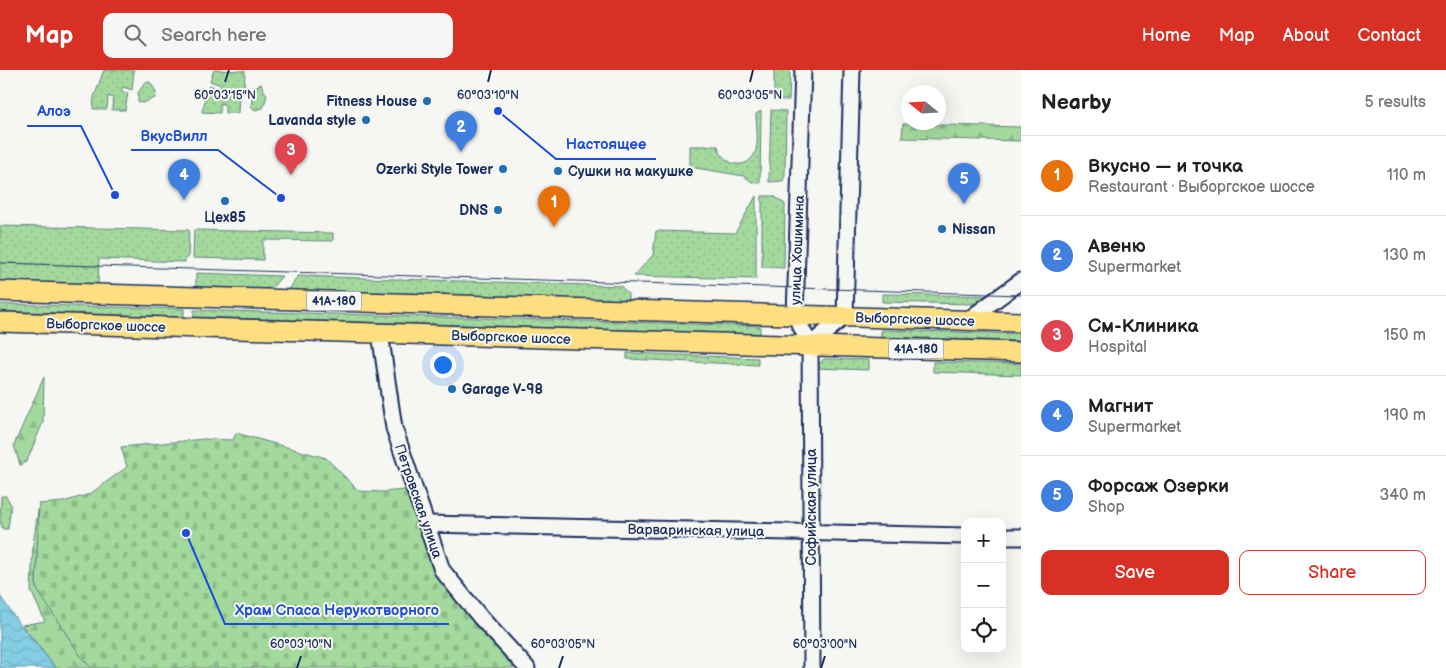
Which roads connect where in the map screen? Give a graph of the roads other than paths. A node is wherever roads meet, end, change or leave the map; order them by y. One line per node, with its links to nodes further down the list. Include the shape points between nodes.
1 (803, 70): 5 (street, улица Хошимина)
2 (852, 70): 6 (street)
3 (1021, 281): 7 (street)
4 (0, 291): 5 (main road, Выборгское шоссе / 41А-180)
5 (795, 315): 6 (main road, Выборгское шоссе / 41А-180); 11 (street, улица Хошимина)
6 (845, 316): 7 (main road, Выборгское шоссе / 41А-180); 11 (street)
7 (968, 320): 9 (main road, Выборгское шоссе / 41А-180)
8 (0, 322): 10 (main road, Выборгское шоссе / 41А-180)
9 (1021, 322)
10 (380, 333): 11 (main road, Выборгское шоссе / 41А-180); 13 (street, Петровская улица, via 394,428)
11 (810, 345): 12 (main road, Выборгское шоссе / 41А-180); 14 (street, Софийская улица)
12 (1021, 352)
13 (427, 524): 14 (street, Варваринская улица); 18 (street, Петровская улица, via 442,570)
14 (812, 532): 15 (street, Варваринская улица); 19 (street, Софийская улица)
15 (961, 536)
16 (1006, 537): 17 (street)
17 (1021, 537)
18 (528, 668)
19 (812, 668)

